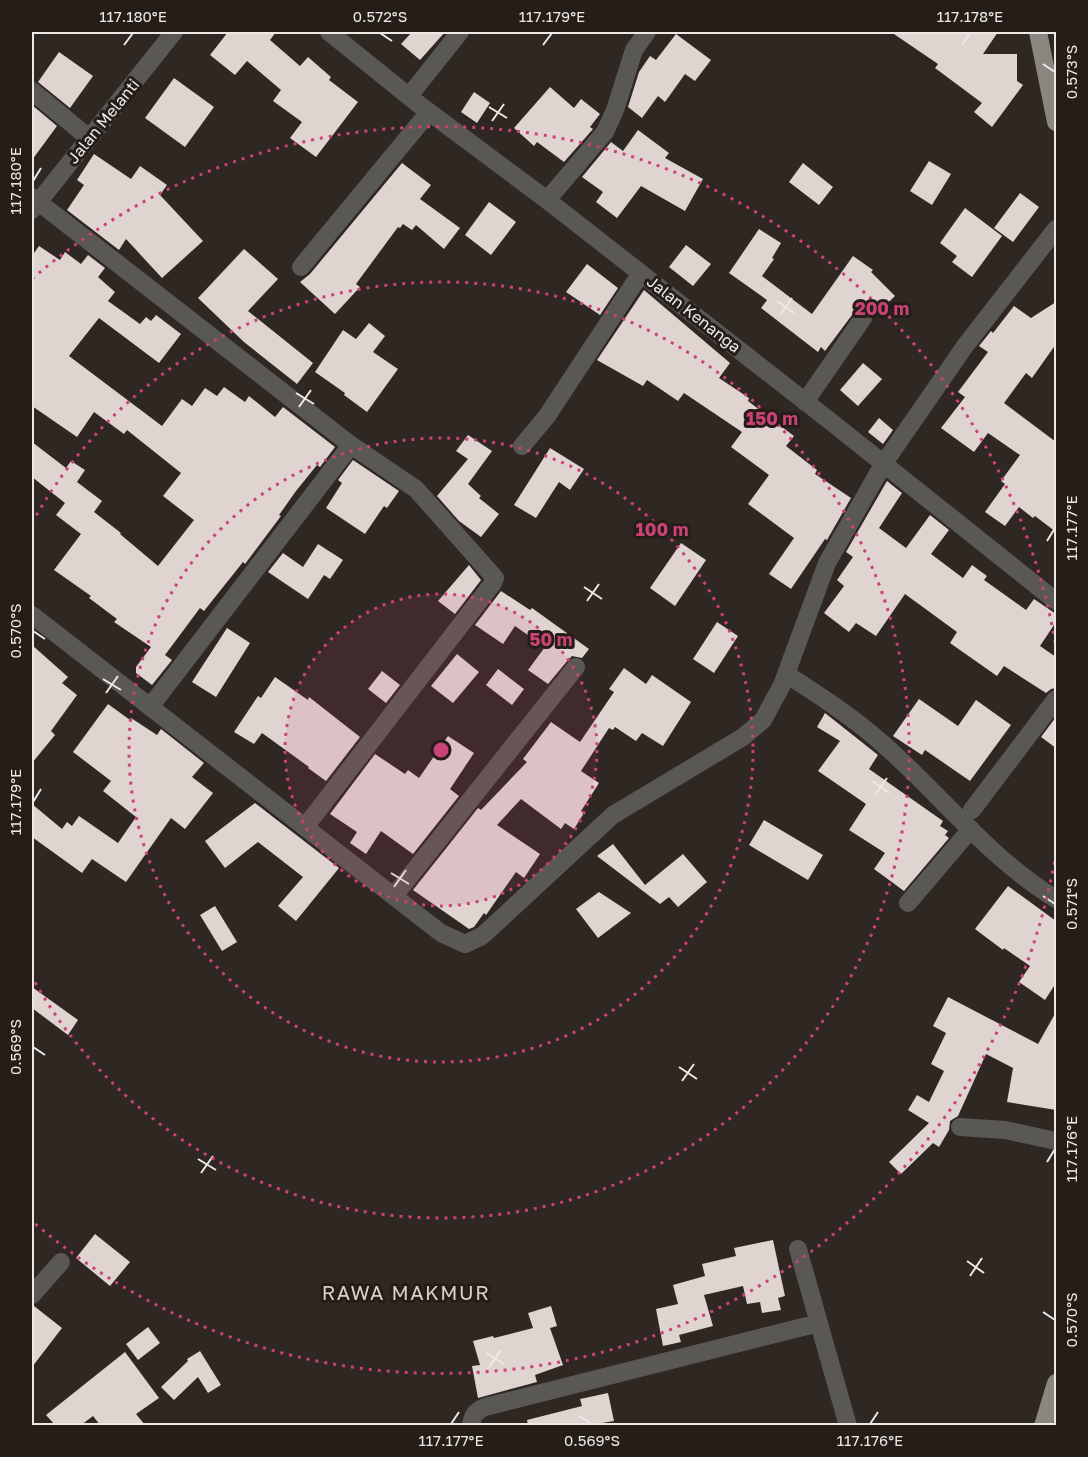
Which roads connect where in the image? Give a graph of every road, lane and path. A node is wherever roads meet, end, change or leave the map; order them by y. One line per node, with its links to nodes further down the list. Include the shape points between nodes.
1 (174, 32): 10 (street, Jalan Melanti)
2 (328, 32): 7 (street, Jalan Kenanga)
3 (460, 32): 7 (street)
4 (647, 32): 11 (street, via 634,50 605,132)
5 (1038, 32): 9 (main road)
6 (32, 92): 10 (street)
7 (408, 96): 8 (street, Jalan Kenanga)
8 (429, 112): 11 (street, Jalan Kenanga); 14 (street)
9 (1056, 122)
10 (89, 138): 12 (street, Jalan Melanti)
11 (547, 200): 15 (street, Jalan Kenanga)
12 (33, 203): 18 (street)
13 (1056, 229): 20 (street, via 965,346)
14 (301, 267)
15 (641, 273): 17 (street, Jalan Kenanga); 19 (street, via 547,416)
16 (863, 318): 17 (street)
17 (806, 402): 20 (street, Jalan Kenanga)
18 (351, 445): 26 (street); 28 (street, via 416,489 495,579)
19 (522, 446)
20 (884, 463): 21 (street, Jalan Kenanga); 24 (street, via 827,563)
21 (1056, 601)
22 (32, 615): 26 (street)
23 (576, 667): 30 (street)
24 (786, 674): 29 (street, via 884,744); 30 (street, via 763,720 743,737 613,815 483,936 465,944 456,941)
25 (1056, 699): 27 (street)
26 (150, 707): 28 (street)
27 (972, 810)
28 (305, 827): 30 (street)
29 (971, 829): 31 (street, via 1034,886); 32 (street)
30 (394, 896)
31 (1056, 899)
32 (908, 903)
33 (960, 1127): 34 (street, via 1005,1130)
34 (1056, 1141)
35 (798, 1249): 38 (street)
36 (61, 1262): 37 (street)
37 (32, 1294)
38 (819, 1323): 40 (street, via 485,1407 478,1410); 41 (street)
39 (1056, 1383): 42 (main road)
40 (471, 1425)
41 (848, 1425)
42 (1043, 1425)

